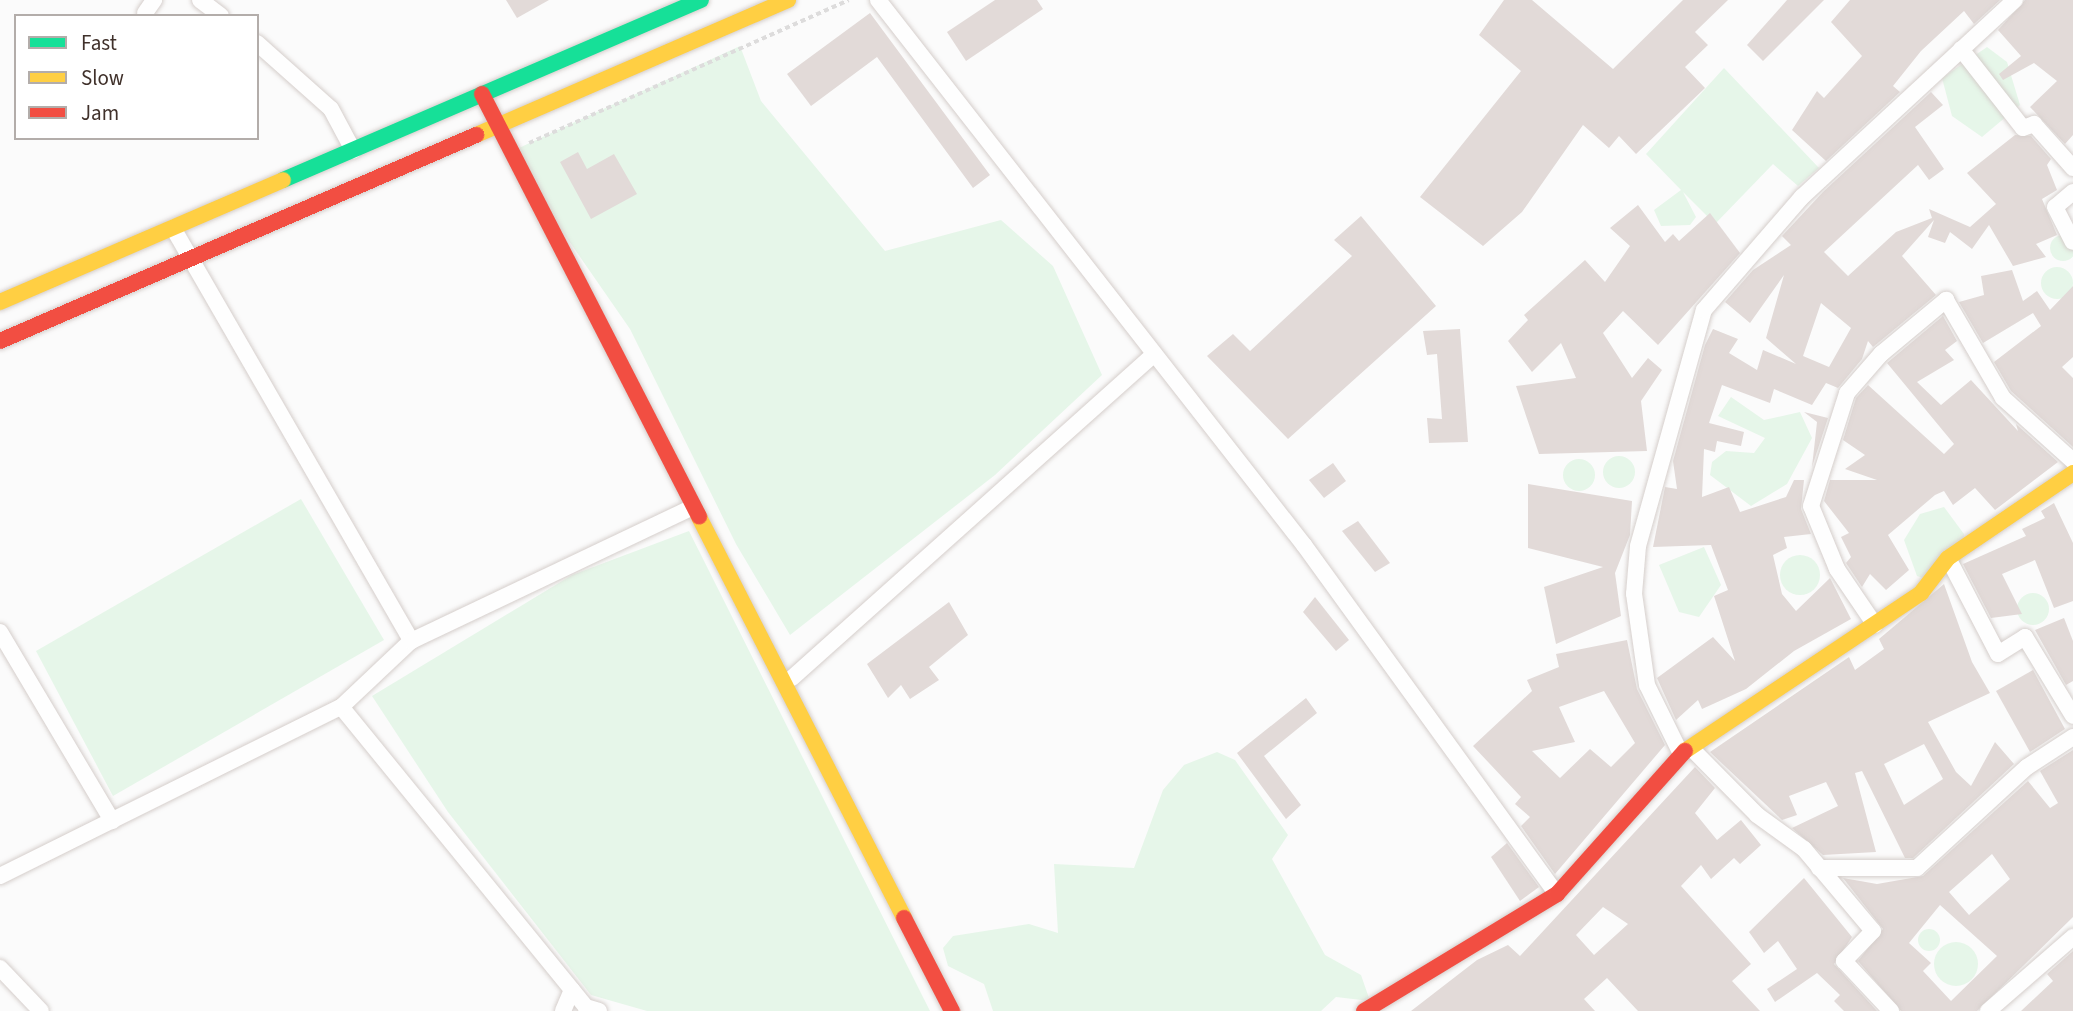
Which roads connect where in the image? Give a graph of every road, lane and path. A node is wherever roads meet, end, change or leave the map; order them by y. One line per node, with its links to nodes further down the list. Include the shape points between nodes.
1 (200, 0): 7 (street)
2 (701, 0): 10 (street)
3 (788, 0): 11 (street)
4 (848, 0): 13 (path)
5 (878, 0): 21 (street)
6 (2015, 0): 9 (street)
7 (218, 14)
8 (259, 45): 12 (street, via 331,109)
9 (1961, 49): 14 (street, via 2023,128 2034,124); 33 (street, via 1802,197 1704,310 1638,546 1634,594 1647,685)
10 (482, 94): 11 (street); 12 (street)
11 (495, 127): 13 (street); 18 (street)
12 (354, 150): 16 (street)
13 (508, 153): 24 (street)
14 (2073, 168)
15 (2073, 191): 17 (street, via 2055,207)
16 (173, 228): 18 (street); 19 (street)
17 (2073, 242)
18 (187, 259): 20 (street); 28 (street)
19 (0, 302)
20 (0, 341)
21 (1154, 354): 29 (street); 37 (street, via 1304,545)
22 (2073, 461): 26 (street, via 2003,398 1946,300 1940,304 1881,354 1847,393 1811,506 1837,569)
23 (2073, 473): 25 (street)
24 (691, 508): 28 (street); 44 (street)
25 (1948, 558): 26 (street, via 1921,593); 31 (street, via 1998,653 2025,638)
26 (1875, 625): 33 (street)
27 (0, 632): 34 (street)
28 (411, 641): 30 (street)
29 (792, 678)
30 (341, 707): 34 (street); 40 (street)
31 (2073, 716)
32 (2073, 737): 35 (street, via 2026,767 1917,868)
33 (1687, 752): 35 (street); 37 (street)
34 (112, 821): 36 (street)
35 (1819, 868): 46 (street, via 1873,931 1844,961)
36 (0, 876)
37 (1558, 894): 45 (street)
38 (2073, 937): 47 (street)
39 (0, 968): 41 (street)
40 (572, 990): 42 (street); 43 (street, via 586,1007)
41 (41, 1011)
42 (563, 1011)
43 (599, 1011)
44 (952, 1011)
45 (1364, 1011)
46 (1891, 1011)
47 (1988, 1011)

